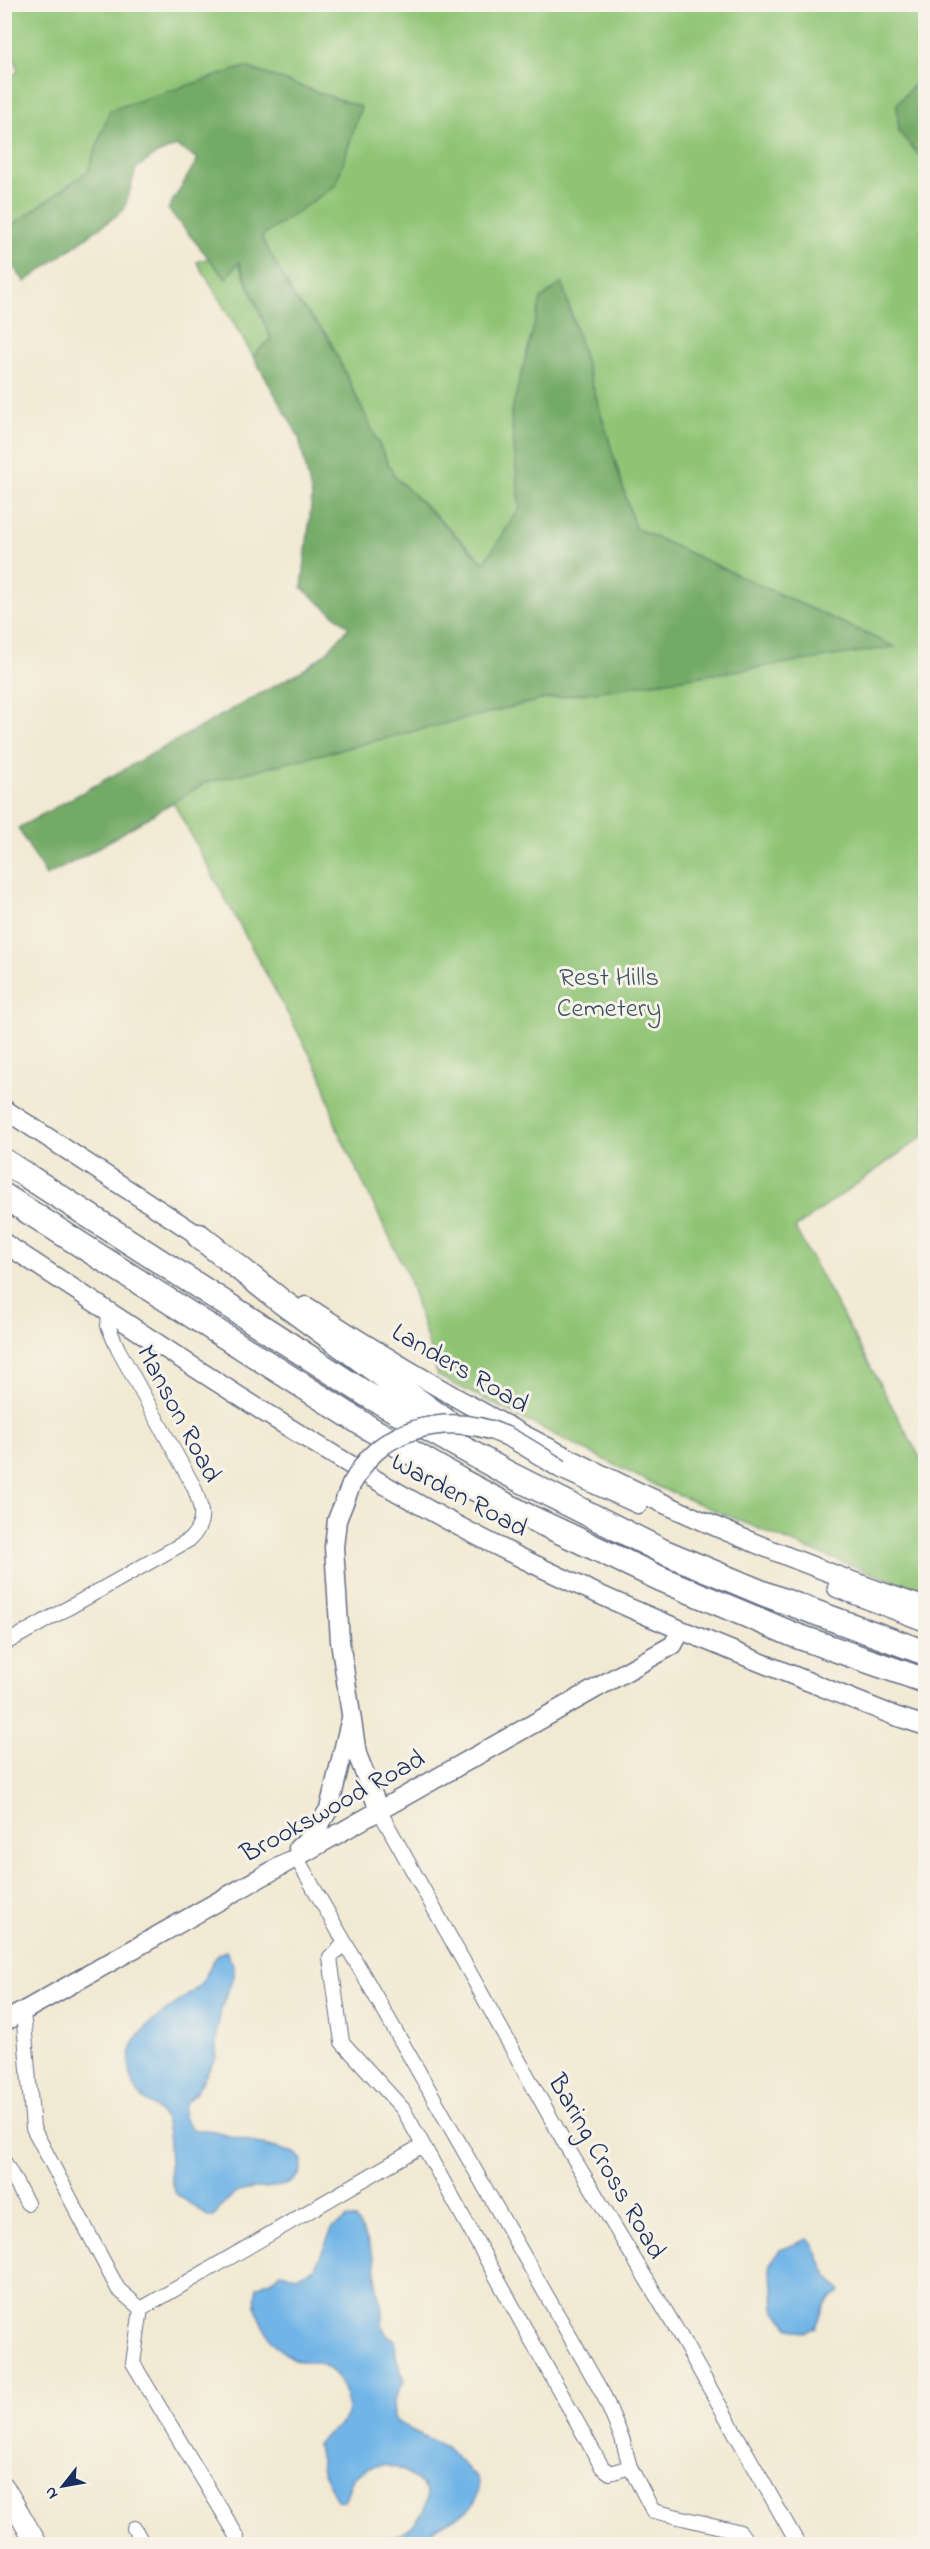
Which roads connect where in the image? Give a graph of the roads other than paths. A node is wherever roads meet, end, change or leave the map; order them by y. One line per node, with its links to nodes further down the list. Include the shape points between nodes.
1 (4, 1109): 5 (main road, Landers Road)
2 (4, 1161): 9 (highway, via 357,1388)
3 (4, 1196): 7 (highway)
4 (4, 1206): 7 (highway)
5 (199, 1236): 9 (highway, via 282,1302 481,1445); 10 (main road, Landers Road, via 441,1389 547,1446 787,1558)
6 (4, 1243): 8 (main road, Warden Road)
7 (83, 1248): 15 (highway, via 369,1428 525,1515 761,1622)
8 (109, 1311): 12 (main road, Warden Road, via 312,1442 432,1512 512,1554); 13 (street, Manson Road, via 108,1326 118,1349 194,1488 202,1508 200,1525 189,1540)
9 (507, 1473): 14 (highway, via 662,1551 775,1598)
10 (926, 1607)
11 (926, 1622): 16 (main road, bridge, via 862,1599 561,1469 506,1436 474,1425 437,1424 405,1434 369,1458 351,1485 337,1520 334,1547 340,1641)
12 (681, 1630): 17 (main road, Warden Road); 18 (main road, Brookswood Road, via 673,1645)
13 (4, 1644)
14 (926, 1653)
15 (926, 1681)
16 (351, 1718): 18 (main road, via 357,1754); 20 (main road, via 329,1809 313,1835)
17 (926, 1726)
18 (379, 1810): 19 (main road, Brookswood Road); 35 (street, Baring Cross Road, via 567,2147)
19 (296, 1857): 20 (main road, Brookswood Road); 21 (street)
20 (274, 1869): 22 (main road, Brookswood Road)
21 (345, 1943): 24 (street, via 330,1958 342,2043 403,2109); 28 (street, via 604,2396)
22 (23, 2011): 23 (main road, Brookswood Road); 27 (street, via 33,2128 118,2289)
23 (4, 2022)
24 (423, 2145): 27 (street); 28 (street, via 602,2467 610,2473)
25 (4, 2161): 26 (street)
26 (27, 2203)
27 (141, 2308): 33 (street, via 133,2363 237,2536)
28 (630, 2467): 34 (street, via 653,2511 740,2532)
29 (4, 2487): 31 (main road)
30 (134, 2528): 32 (street)
31 (37, 2544)
32 (143, 2544)
33 (237, 2544)
34 (749, 2544)
35 (798, 2544)

